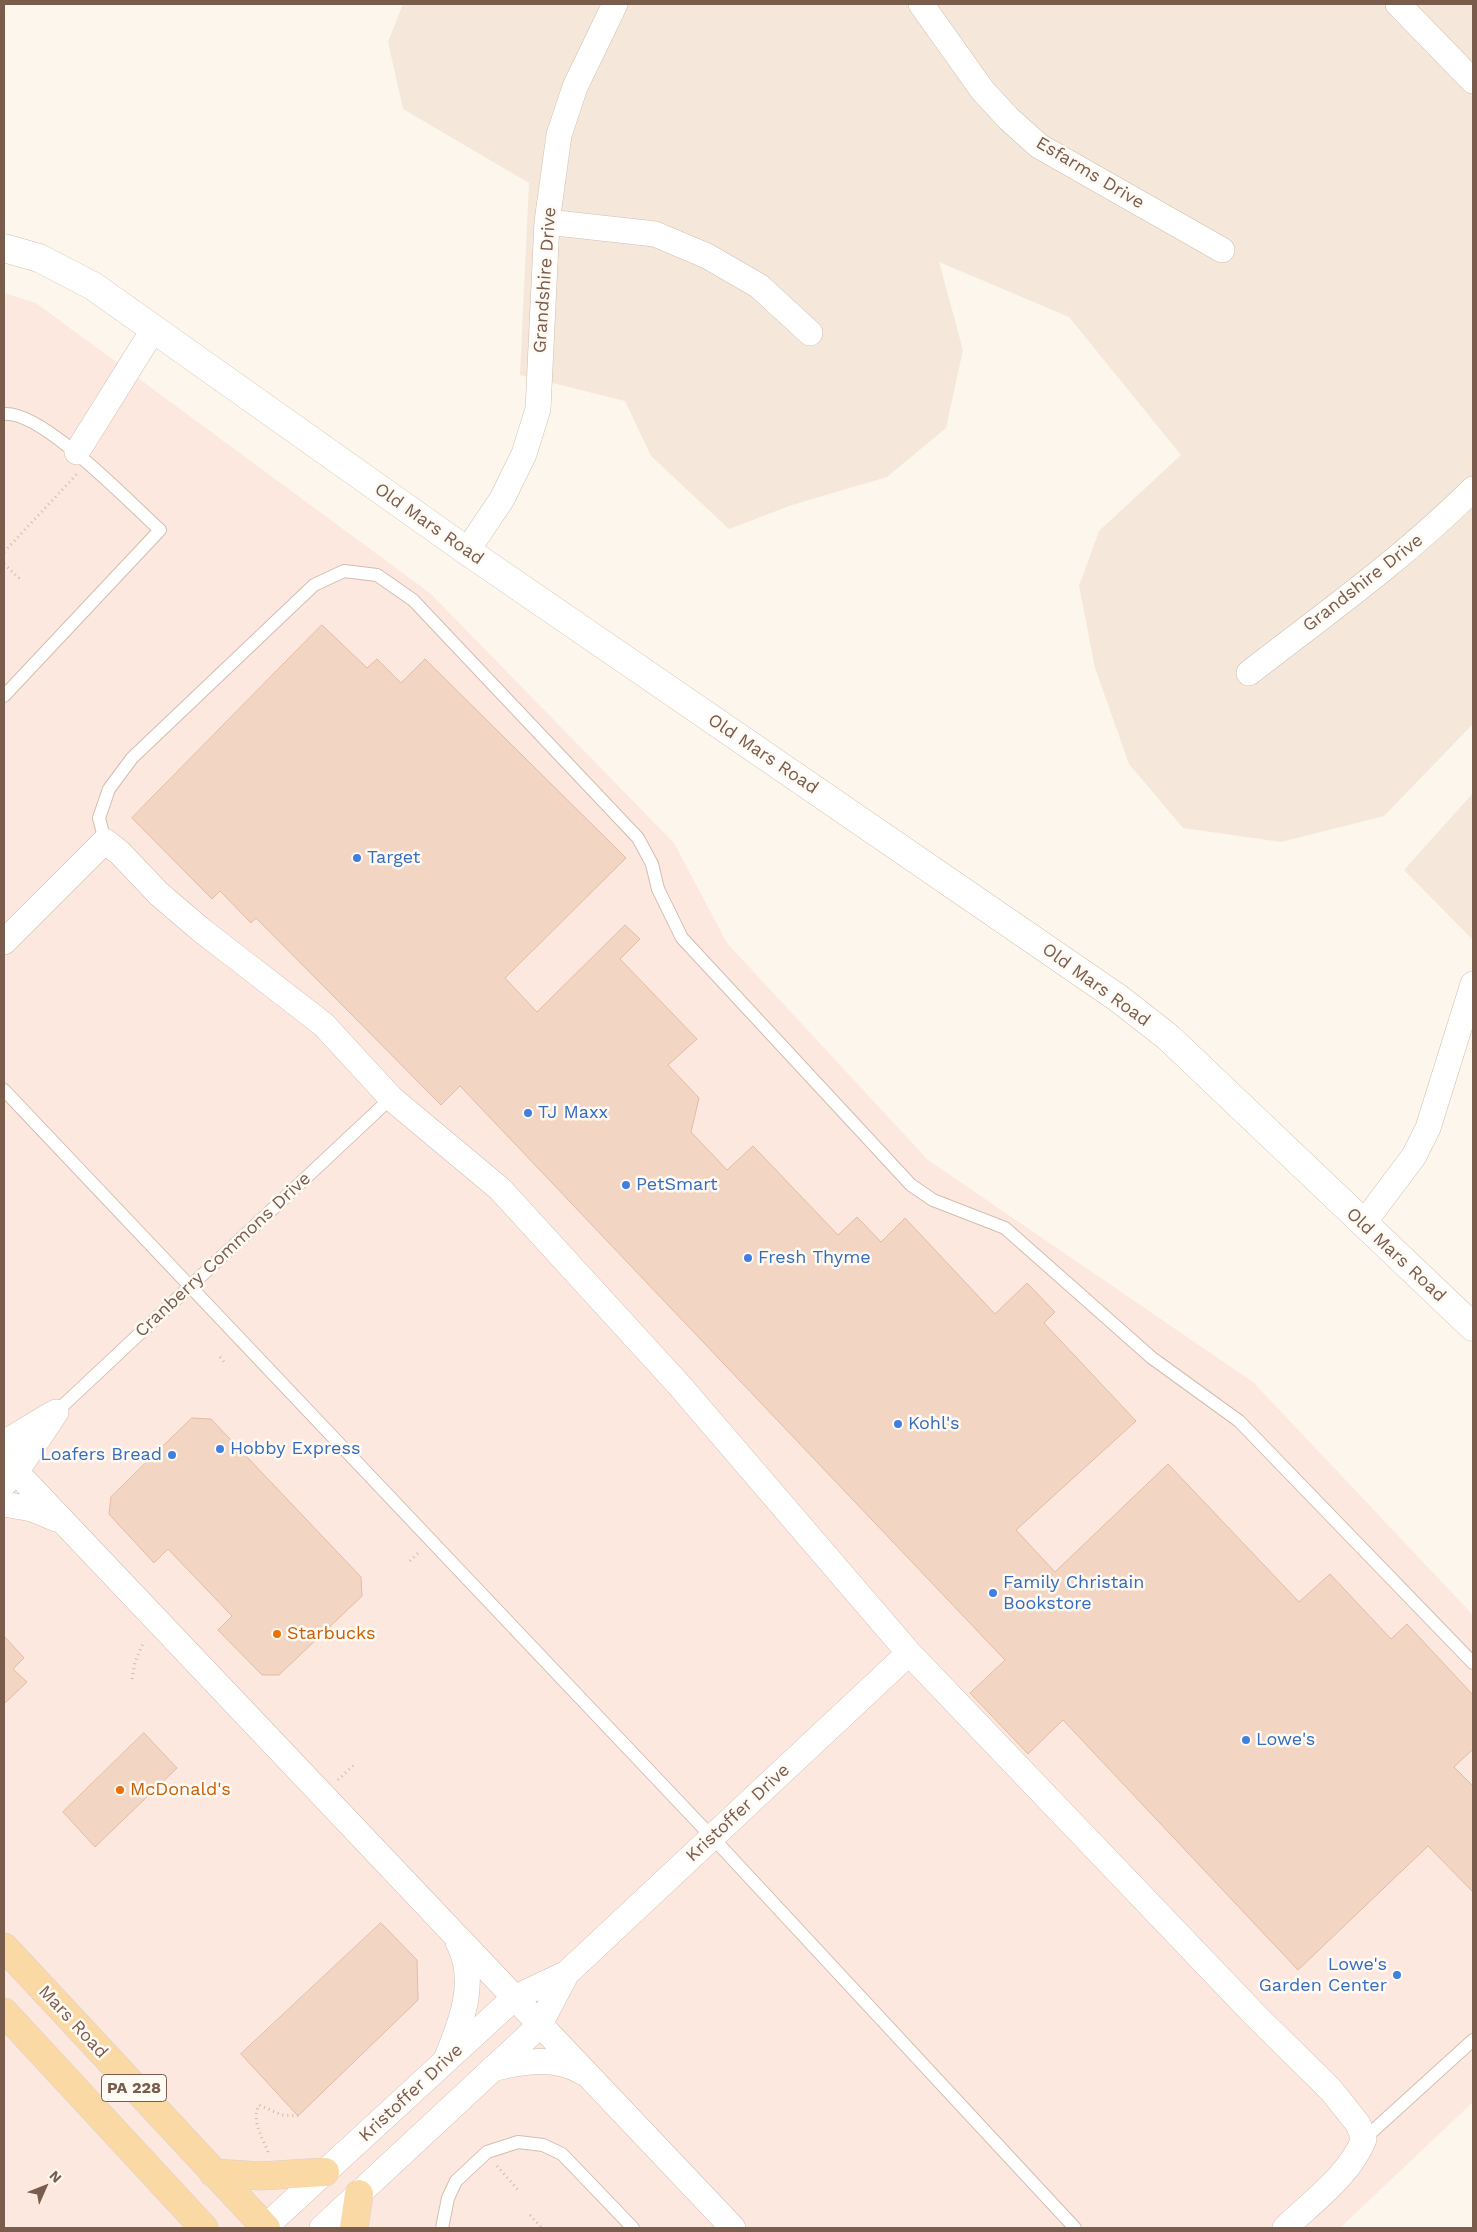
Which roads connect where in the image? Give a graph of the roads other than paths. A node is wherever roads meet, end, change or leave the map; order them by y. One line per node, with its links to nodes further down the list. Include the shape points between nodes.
1 (615, 4): 5 (street, Grandshire Drive, via 575,87 559,135)
2 (921, 4): 7 (street, Esfarms Drive, via 983,91 1039,146)
3 (1398, 4): 4 (street)
4 (1473, 81)
5 (547, 222): 9 (street, via 655,234 707,256 759,286); 13 (street, Grandshire Drive, via 538,409 524,454 502,499)
6 (4, 248): 8 (street, Old Mars Road, via 39,258 68,272)
7 (1222, 250)
8 (153, 330): 11 (street); 13 (street, Old Mars Road)
9 (810, 333)
10 (4, 414): 11 (lane, via 14,413 35,424)
11 (75, 460): 15 (lane, via 160,530)
12 (1473, 489): 14 (street, Grandshire Drive, via 1400,555)
13 (467, 551): 21 (street, Old Mars Road, via 1118,998 1168,1038)
14 (1249, 673)
15 (4, 696)
16 (105, 841): 17 (street); 20 (street, via 200,929 324,1025); 30 (lane, via 99,818 109,789 132,758 314,585 344,572 377,575 413,600 638,838 682,938 911,1185 933,1200 1005,1228 1152,1358 1238,1421)
17 (4, 942)
18 (1473, 984): 21 (street, via 1428,1128 1414,1156)
19 (4, 1090): 22 (lane)
20 (391, 1098): 22 (lane, Cranberry Commons Drive); 29 (street, via 500,1189 680,1386)
21 (1362, 1224): 23 (street, Old Mars Road)
22 (190, 1286): 24 (lane, Cranberry Commons Drive); 31 (lane)
23 (1473, 1327)
24 (56, 1412): 25 (street, Cranberry Commons Drive); 26 (street, Cranberry Commons Drive)
25 (4, 1443)
26 (8, 1472): 28 (street)
27 (4, 1504): 28 (street, via 32,1509)
28 (66, 1525): 32 (street)
29 (909, 1653): 31 (street, Kristoffer Drive); 43 (street, via 1247,2007 1331,2090 1358,2124)
30 (1473, 1663)
31 (712, 1837): 34 (street, Kristoffer Drive); 55 (lane)
32 (455, 1936): 35 (street); 40 (street, via 464,1953 468,1990 461,2020)
33 (4, 1947): 45 (main road, Mars Road / PA 228)
34 (567, 1973): 35 (street, Kristoffer Drive); 38 (street, Kristoffer Drive)
35 (514, 1998): 38 (street); 40 (street, Kristoffer Drive)
36 (4, 2012): 48 (main road, PA 228)
37 (4, 2016): 47 (main road, via 31,2056 83,2120)
38 (539, 2026): 41 (street, Kristoffer Drive); 42 (street)
39 (1473, 2040): 43 (lane)
40 (445, 2061): 44 (street, Kristoffer Drive)
41 (492, 2070): 42 (street, via 521,2063 545,2062 568,2066); 46 (street, Kristoffer Drive)
42 (587, 2076): 54 (street)
43 (1364, 2139): 56 (street, via 1358,2155 1341,2176)
44 (326, 2172): 45 (main road, via 261,2176); 49 (street, Kristoffer Drive)
45 (212, 2173): 49 (main road, Mars Road / PA 228)
46 (359, 2194): 50 (street, Kristoffer Drive); 51 (main road)
47 (181, 2228)
48 (204, 2228)
49 (265, 2228)
50 (322, 2228)
51 (354, 2228)
52 (442, 2228): 53 (lane, via 448,2198 456,2181 485,2154 518,2142 543,2145 562,2154)
53 (633, 2228)
54 (733, 2228)
55 (1075, 2228)
56 (1286, 2228)

